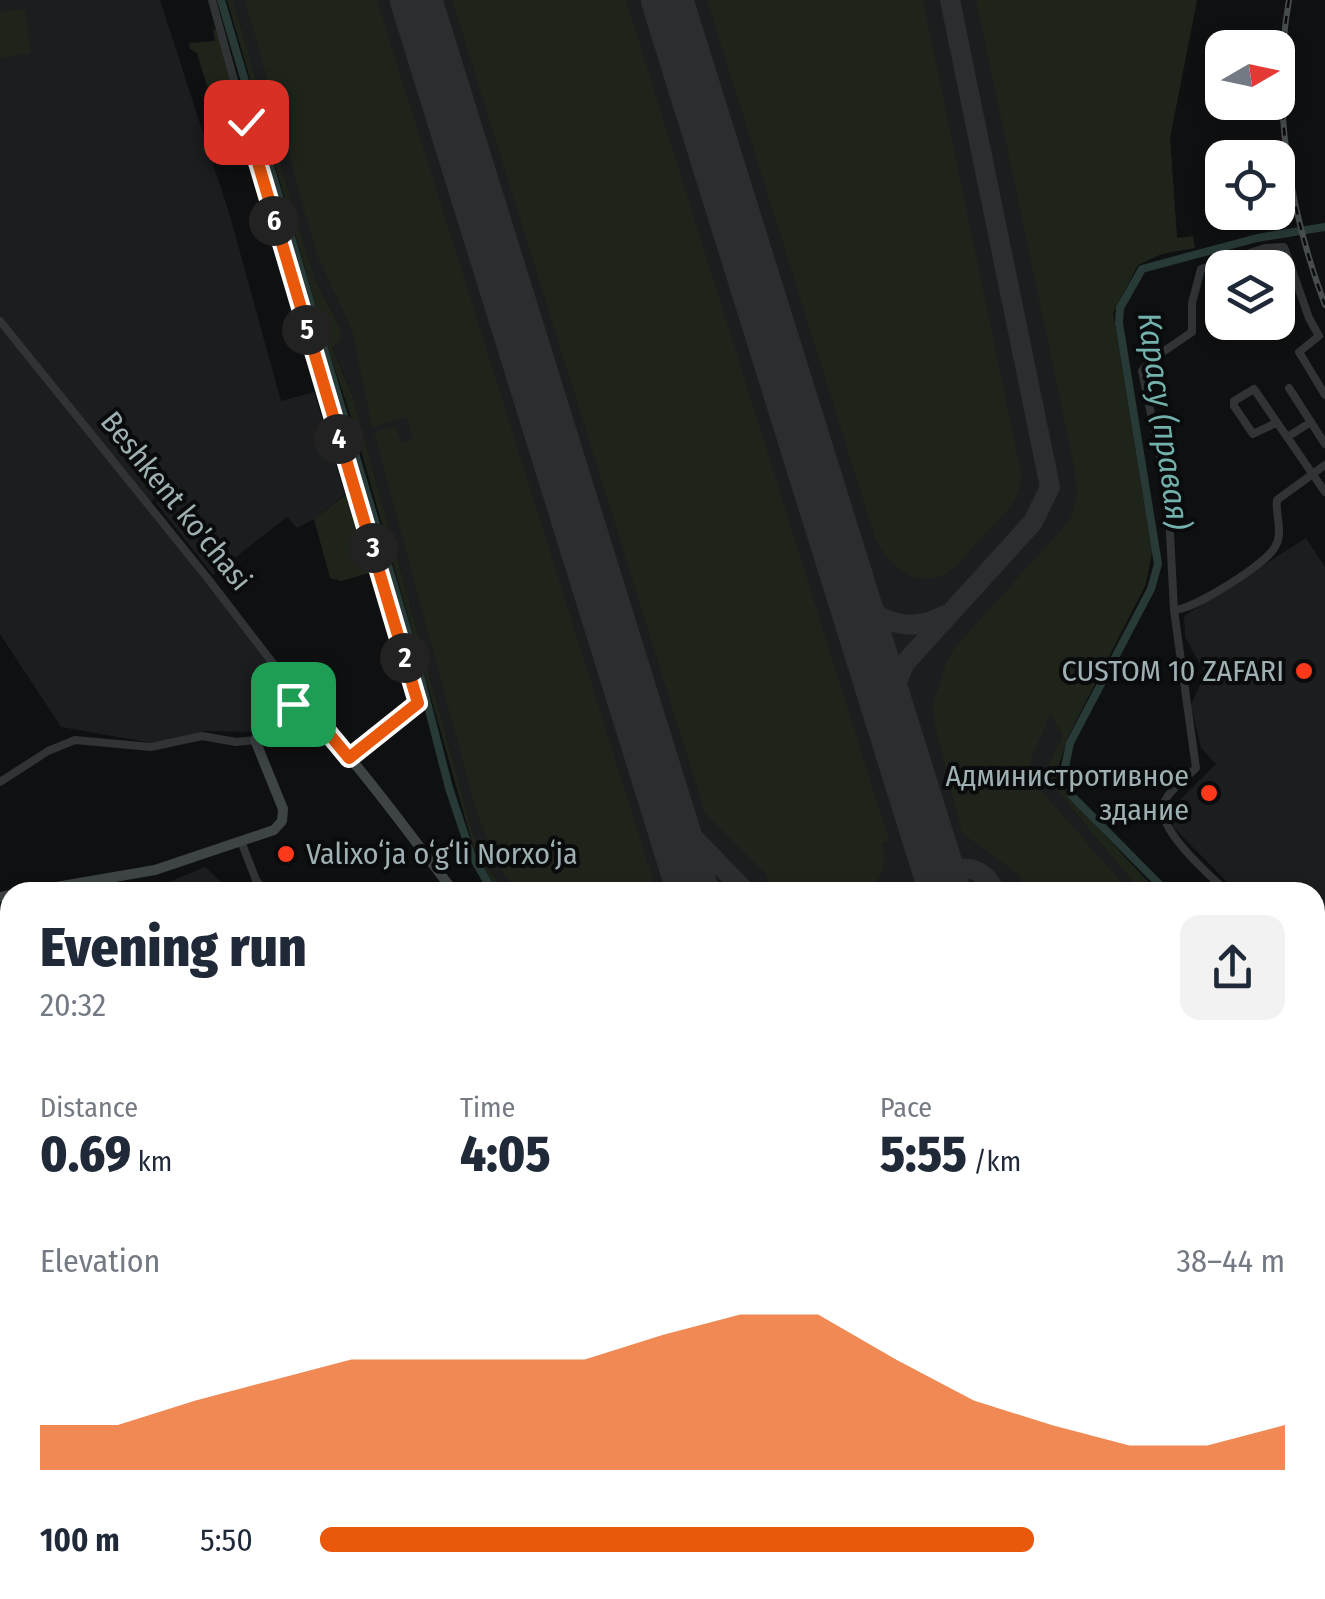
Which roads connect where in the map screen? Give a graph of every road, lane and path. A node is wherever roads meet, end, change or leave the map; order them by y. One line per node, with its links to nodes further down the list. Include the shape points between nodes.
1 (212, 0): 17 (street, via 418,703)
2 (0, 321): 13 (street, Beshkent ko'chasi)
3 (1289, 388): 5 (street)
4 (1325, 395): 12 (street, via 1299,352 1319,336 1284,247 1202,269 1192,332 1142,370 1168,495)
5 (1311, 422): 7 (street); 8 (street)
6 (1276, 423): 6 (street, via 1253,434 1234,401 1254,388); 7 (street)
7 (1289, 436): 10 (street)
8 (1325, 444)
9 (1325, 465): 10 (street)
10 (1313, 474): 11 (street); 12 (street, via 1277,500 1279,538 1268,556 1191,608)
11 (1325, 492)
12 (1174, 610): 23 (street, via 1196,768 1168,796 1163,818)
13 (296, 694): 14 (street); 15 (street, Beshkent ko'chasi)
14 (286, 710): 15 (street, Beshkent ko'chasi, via 300,707); 16 (street)
15 (311, 714): 17 (street, Beshkent ko'chasi)
16 (255, 740): 18 (street, via 202,736 142,747 75,740); 19 (street, via 284,813 271,832)
17 (349, 758): 22 (street, Beshkent ko'chasi)
18 (0, 782)
19 (241, 840): 20 (street); 21 (street, via 155,870)
20 (256, 880)
21 (85, 882)
22 (446, 882)
23 (1217, 882)

